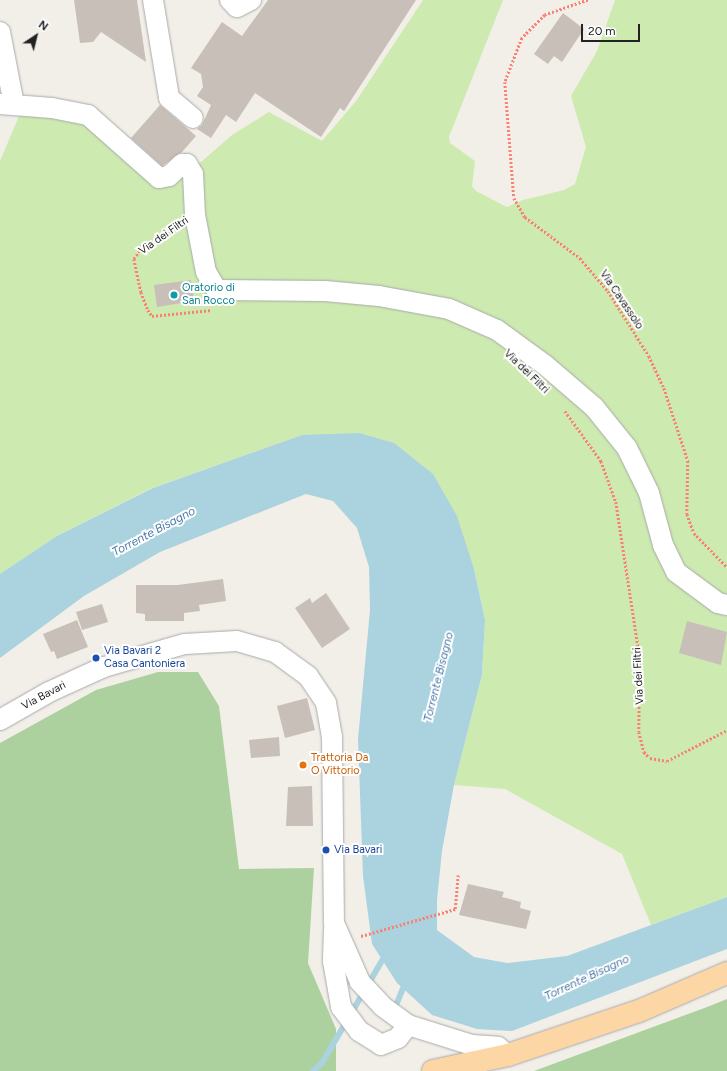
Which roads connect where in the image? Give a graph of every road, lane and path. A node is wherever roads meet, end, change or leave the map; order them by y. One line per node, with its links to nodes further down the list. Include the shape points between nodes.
1 (153, 0): 7 (street, via 169,98)
2 (230, 0): 3 (street, via 237,7)
3 (250, 0)
4 (588, 0): 11 (path, Via Cavassolo, via 545,15 522,38 505,82 514,198 525,217 580,258 608,291 649,356 664,388 688,462 687,514 694,533)
5 (0, 32): 6 (street)
6 (7, 104): 8 (street, via 52,108 88,115 159,178 169,176 182,164 187,164 193,174)
7 (193, 118)
8 (195, 214): 9 (path, Via dei Filtri, via 177,229 140,251 134,259 135,269 141,292 152,316 193,310); 12 (street, via 206,272 218,290 325,291 379,296 449,309 497,330 527,352 594,407 627,448 649,493 663,545 676,572 718,603)
9 (216, 310)
10 (562, 407): 14 (path, Via dei Filtri, via 583,432 601,461 616,502 640,659 639,732 644,752 650,758 667,761)
11 (727, 567)
12 (727, 605)
13 (0, 720): 16 (street, Via Bavari, via 49,692 104,666 184,644 237,641 275,652 308,676 326,703 332,737)
14 (727, 730)
15 (458, 875): 17 (path, via 455,909)
16 (334, 923): 19 (street, Via Bavari, via 360,982 382,1006); 19 (street, via 333,961 341,1006 359,1031 381,1045 398,1038)
17 (359, 936)
18 (727, 973): 20 (main road, via 639,1011)
19 (408, 1024): 20 (street, Via Bavari, via 472,1045 498,1048)
20 (508, 1055): 21 (main road)
21 (433, 1071)

